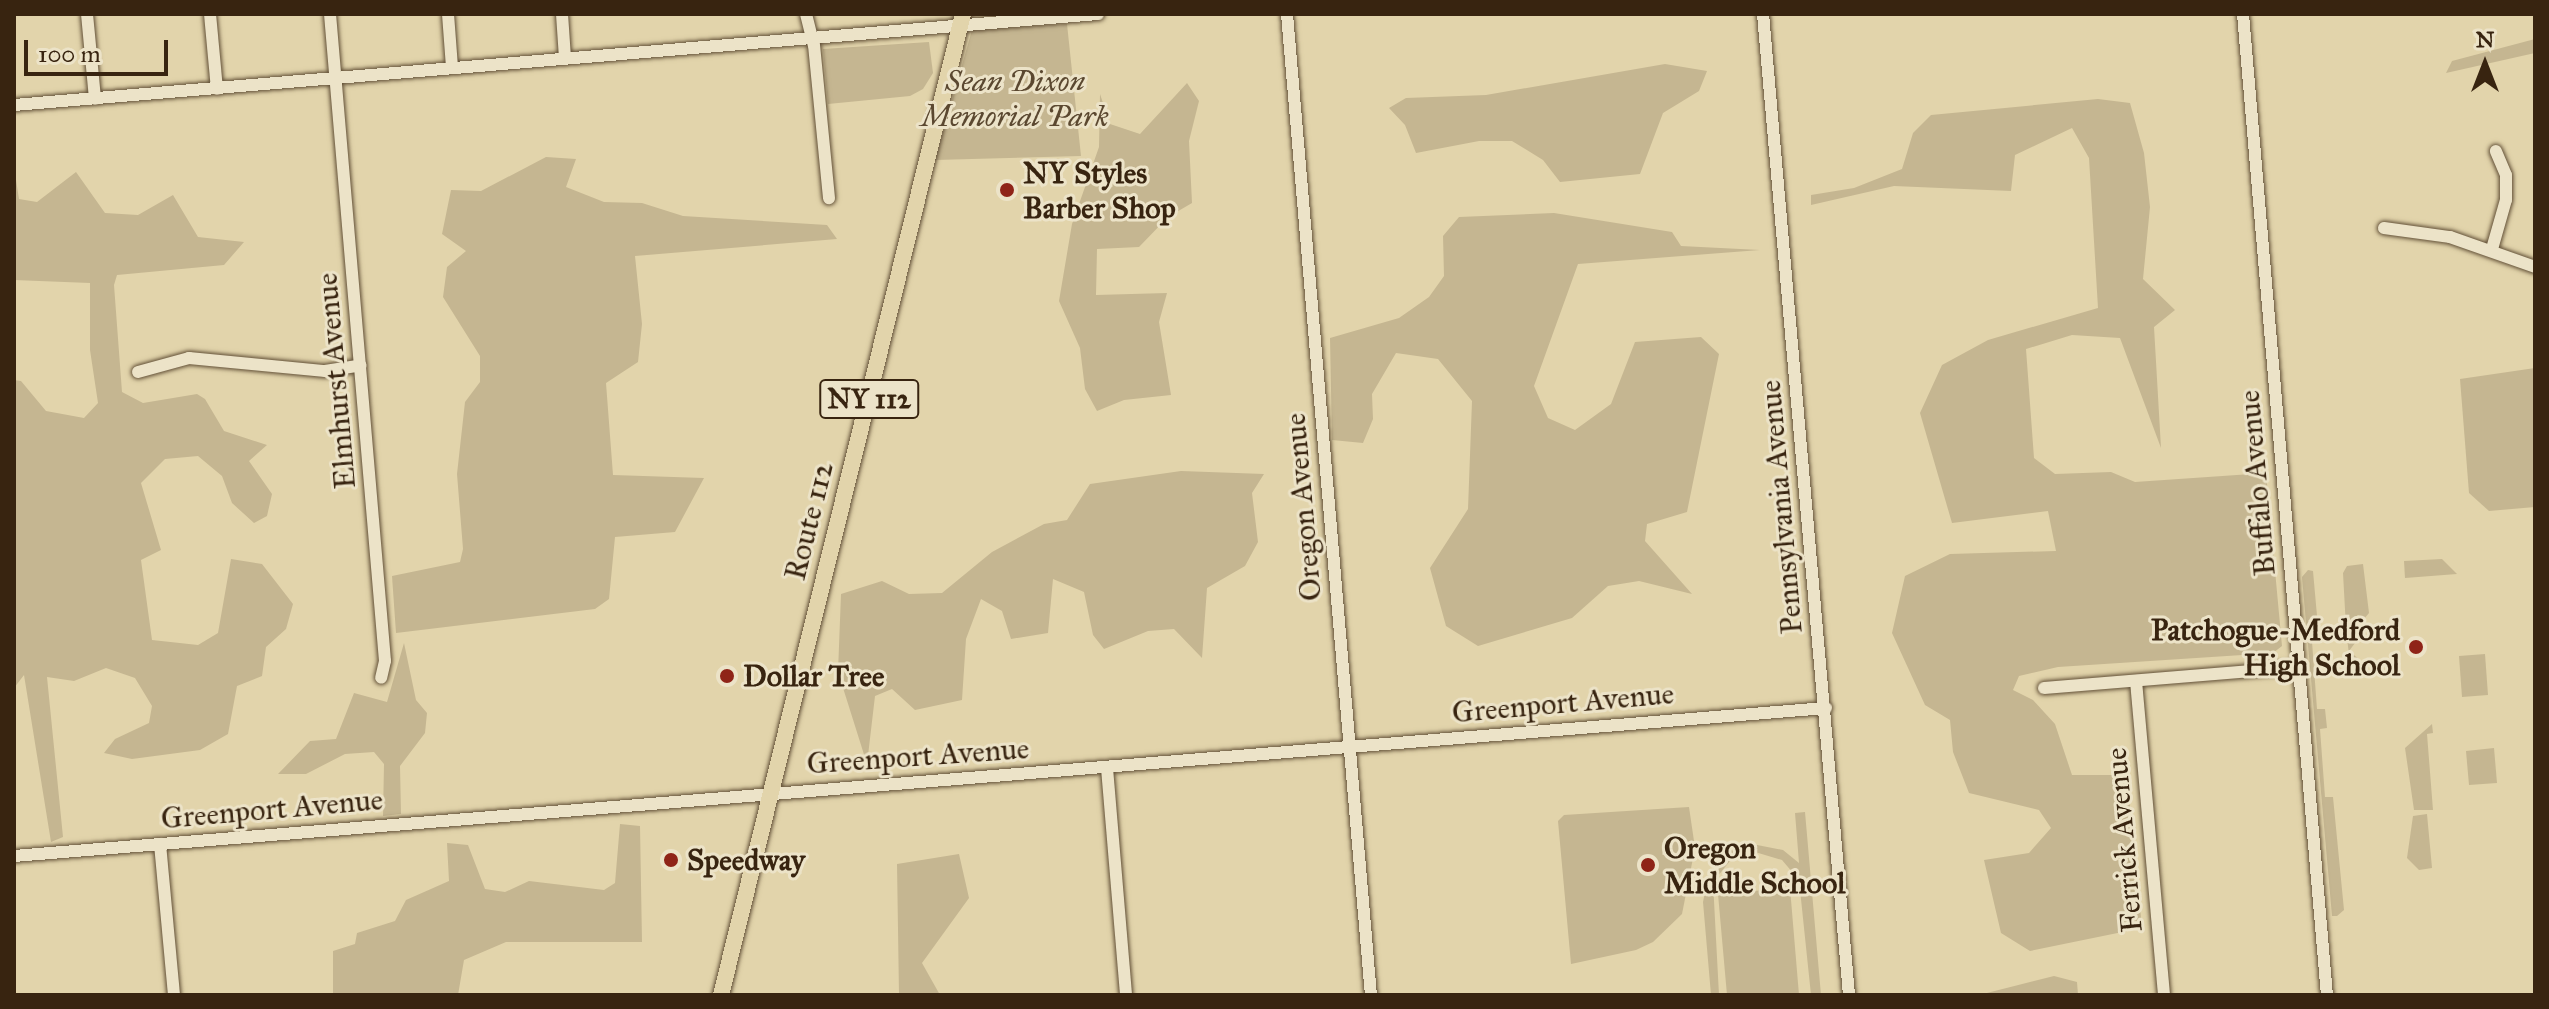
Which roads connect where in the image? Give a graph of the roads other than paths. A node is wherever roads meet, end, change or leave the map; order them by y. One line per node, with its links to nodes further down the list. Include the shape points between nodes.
1 (87, 14): 17 (street)
2 (210, 14): 16 (street)
3 (330, 14): 15 (street, Elmhurst Avenue)
4 (448, 14): 14 (street)
5 (562, 14): 13 (street)
6 (806, 14): 12 (street)
7 (1098, 14): 11 (street)
8 (1287, 14): 31 (street, Oregon Avenue)
9 (1763, 14): 30 (street, Pennsylvania Avenue)
10 (2243, 14): 26 (street, Buffalo Avenue)
11 (962, 20): 12 (street); 33 (main road, Route 112 / NY 112)
12 (811, 36): 13 (street); 20 (street)
13 (565, 58): 14 (street)
14 (452, 67): 15 (street)
15 (336, 78): 16 (street); 24 (street, Elmhurst Avenue)
16 (217, 89): 17 (street)
17 (95, 99): 18 (street)
18 (14, 105)
19 (2496, 151): 22 (street, via 2506,175 2506,200)
20 (829, 198)
21 (2384, 228): 22 (street, via 2429,232)
22 (2492, 249): 23 (street)
23 (2535, 267)
24 (361, 365): 25 (street, via 325,371 189,358); 27 (street, Elmhurst Avenue, via 385,661)
25 (138, 372)
26 (2300, 667): 28 (street); 42 (street, Buffalo Avenue)
27 (381, 678)
28 (2136, 681): 29 (street); 41 (street, Ferrick Avenue)
29 (2044, 688)
30 (1826, 708): 31 (street, Greenport Avenue); 40 (street, Pennsylvania Avenue)
31 (1350, 746): 32 (street, Greenport Avenue); 39 (street, Oregon Avenue)
32 (1107, 768): 33 (street, Greenport Avenue); 38 (street)
33 (771, 792): 34 (street, Greenport Avenue); 37 (main road, Route 112 / NY 112)
34 (160, 844): 35 (street, Greenport Avenue); 36 (street)
35 (14, 856)
36 (174, 995)
37 (721, 995)
38 (1126, 995)
39 (1371, 995)
40 (1849, 995)
41 (2164, 995)
42 (2327, 995)

